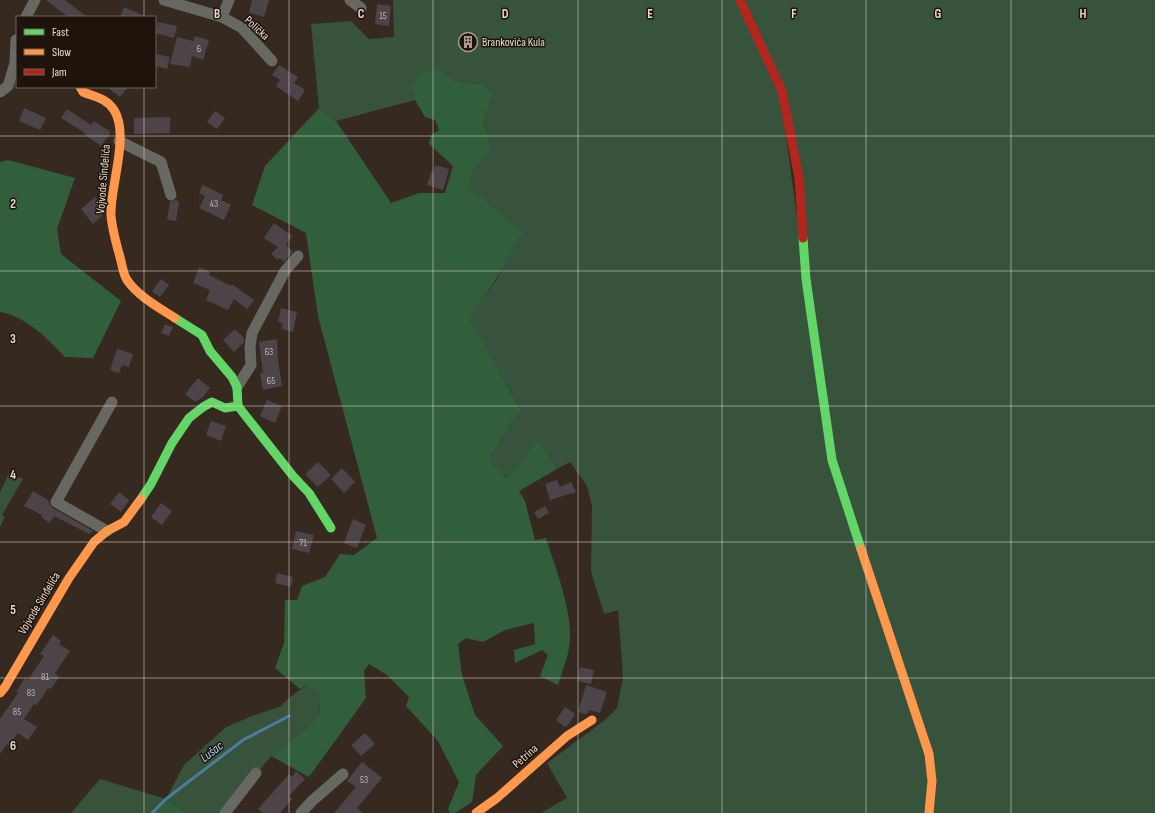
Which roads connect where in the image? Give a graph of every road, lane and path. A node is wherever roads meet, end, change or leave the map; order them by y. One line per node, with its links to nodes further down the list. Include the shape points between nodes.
1 (35, 0): 7 (street)
2 (164, 0): 8 (street, Polička)
3 (229, 0): 8 (street)
4 (350, 0): 6 (street)
5 (740, 0): 28 (street, via 782,91 799,178 806,279 832,460 929,754 932,781)
6 (361, 8)
7 (27, 16)
8 (222, 17): 10 (street, Polička, via 242,28)
9 (16, 51): 12 (street, via 8,86)
10 (272, 61)
11 (81, 88): 13 (street, Vojvode Sinđelića, via 83,92 106,101 114,110 120,125)
12 (0, 92)
13 (119, 141): 14 (street, via 161,162); 16 (street, Vojvode Sinđelića, via 111,214 113,233 126,279 139,293 202,335 210,351 232,377)
14 (171, 195)
15 (298, 256): 16 (street, via 285,271 252,333 251,365)
16 (237, 388): 18 (street, Vojvode Sinđelića)
17 (112, 402): 20 (street, via 56,502)
18 (238, 406): 19 (street, via 309,493); 20 (street, Vojvode Sinđelića, via 225,408 212,402 188,418 135,509 124,522)
19 (331, 528)
20 (107, 531): 21 (street, Vojvode Sinđelića, via 94,542 69,578)
21 (0, 693)
22 (592, 720): 27 (street, Petrina, via 567,736 497,798)
23 (256, 773): 25 (street)
24 (343, 774): 26 (street)
25 (225, 813)
26 (301, 813)
27 (476, 813)
28 (929, 813)

